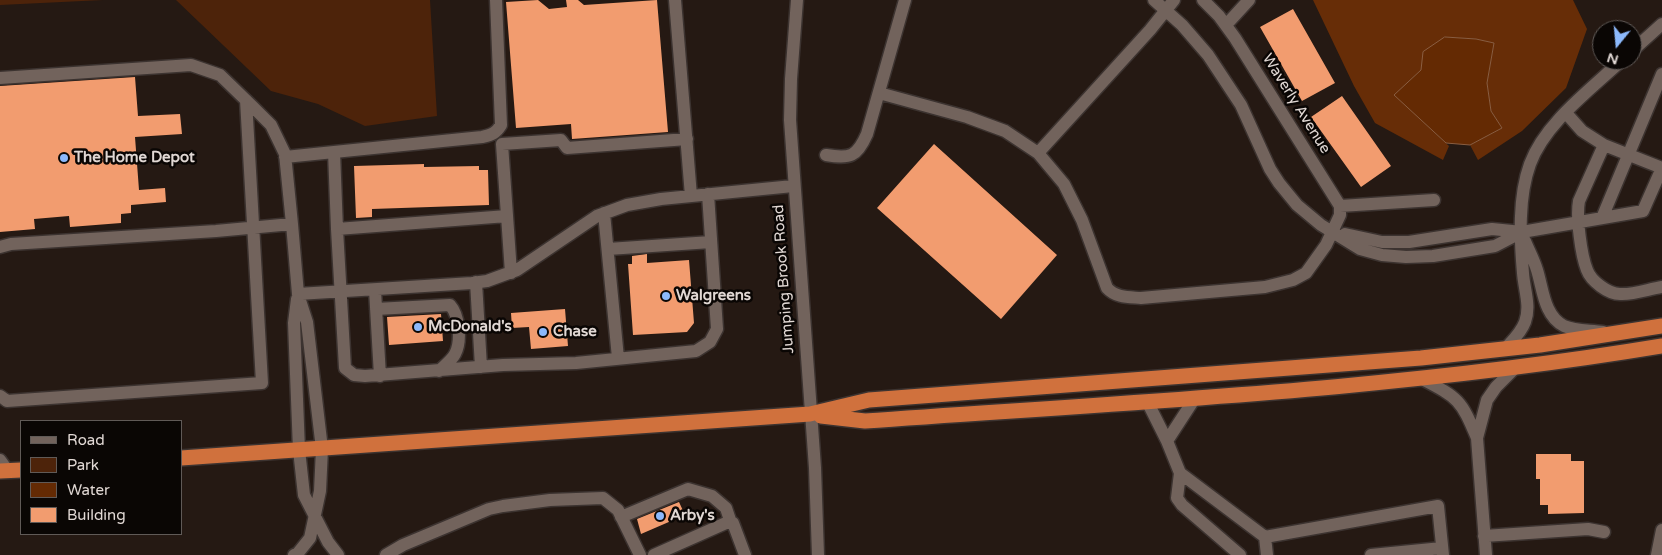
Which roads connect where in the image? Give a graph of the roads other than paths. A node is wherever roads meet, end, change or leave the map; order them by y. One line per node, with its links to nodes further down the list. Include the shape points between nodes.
1 (496, 0): 18 (street, via 501,125)
2 (675, 0): 19 (street)
3 (797, 0): 28 (street, Jumping Brook Road, via 790,100)
4 (904, 0): 15 (street)
5 (1154, 0): 8 (street)
6 (1204, 0): 10 (street, Waverly Avenue)
7 (1249, 0): 10 (street)
8 (1170, 5): 23 (street); 40 (street, via 1231,88 1270,169 1287,194 1309,216)
9 (1662, 24): 11 (street)
10 (1226, 25): 32 (street, Waverly Avenue)
11 (1642, 42)
12 (1611, 70): 17 (street)
13 (1662, 74): 25 (street)
14 (0, 78): 16 (street, via 190,65 220,75)
15 (879, 93): 23 (street, via 1005,131); 24 (street, via 867,134 858,151 844,158)
16 (246, 100): 26 (street, via 271,125); 38 (street)
17 (1566, 112): 21 (street, via 1582,131); 41 (street, via 1543,138 1530,163 1521,204)
18 (498, 131): 20 (street); 22 (street, via 482,137)
19 (686, 139): 20 (street, via 567,148 561,140); 30 (street)
20 (502, 144): 34 (street)
21 (1604, 145): 25 (street); 36 (street, via 1579,201)
22 (334, 152): 26 (street); 39 (street)
23 (1038, 153): 40 (street, via 1064,184 1082,220 1107,288 1126,297 1152,297 1294,280 1306,273)
24 (826, 155)
25 (1628, 155): 27 (street); 35 (street)
26 (285, 156): 37 (street)
27 (1662, 168): 35 (street, via 1643,211)
28 (793, 186): 29 (street); 65 (street, Jumping Brook Road)
29 (708, 194): 30 (street); 42 (street)
30 (691, 196): 33 (street, via 627,205)
31 (1434, 200): 32 (street)
32 (1340, 206): 40 (street, via 1340,215)
33 (604, 213): 44 (street); 45 (street)
34 (507, 216): 39 (street); 45 (street)
35 (1602, 218): 36 (street)
36 (1578, 222): 41 (street); 47 (street, via 1587,270 1604,288 1620,294)
37 (292, 224): 38 (street); 50 (street)
38 (253, 228): 43 (street); 62 (street, via 262,383 7,401)
39 (337, 229): 49 (street)
40 (1332, 231): 41 (street, via 1370,241 1394,243 1492,229)
41 (1522, 232): 53 (street, via 1553,317 1572,328); 55 (street, via 1527,315 1523,327)
42 (711, 242): 44 (street); 56 (street, via 717,330 714,338 696,351)
43 (0, 247)
44 (608, 249): 56 (street)
45 (511, 273): 46 (street)
46 (476, 282): 48 (street); 57 (street)
47 (1662, 287)
48 (375, 290): 49 (street); 51 (street)
49 (339, 292): 50 (street); 60 (street, via 345,368 359,376)
50 (298, 294): 68 (street, via 307,322); 69 (street, via 294,323)
51 (376, 309): 59 (street, via 450,305 456,312 459,345 454,356); 60 (street)
52 (1662, 326): 53 (highway)
53 (1618, 333): 55 (highway)
54 (1662, 346): 58 (highway)
55 (1505, 349): 65 (highway, via 1343,365 869,400)
56 (618, 358): 57 (street)
57 (482, 367): 59 (street)
58 (1514, 369): 61 (highway); 66 (street, via 1487,400)
59 (439, 371): 60 (street)
60 (380, 376)
61 (1422, 379): 63 (highway); 66 (street, via 1457,400)
62 (0, 396)
63 (1196, 398): 64 (highway); 67 (street)
64 (1146, 401): 65 (highway, via 865,421); 67 (street)
65 (810, 414): 68 (highway); 86 (street, Jumping Brook Road)
66 (1477, 438): 77 (street)
67 (1167, 441): 71 (street)
68 (322, 449): 69 (highway); 72 (street, via 320,491)
69 (299, 450): 70 (highway); 72 (street, via 304,495)
70 (182, 458)
71 (1180, 473): 78 (street); 87 (street, via 1177,498 1182,505)
72 (314, 514): 81 (street, via 310,538); 82 (street)
73 (621, 517): 74 (street, via 688,490 712,496 726,508); 83 (street, via 618,510 603,498 503,506 403,545); 84 (street)
74 (731, 523): 80 (street); 85 (street)
75 (1662, 530): 91 (street)
76 (1604, 532): 77 (street, via 1588,528)
77 (1484, 536): 90 (street)
78 (1265, 537): 79 (street, via 1438,506); 88 (street)
79 (1442, 552): 89 (street)
80 (743, 554)
81 (294, 555)
82 (338, 555)
83 (386, 555)
84 (640, 555)
85 (654, 555)
86 (818, 555)
87 (1240, 555)
88 (1267, 555)
89 (1371, 555)
90 (1486, 555)
91 (1657, 555)

